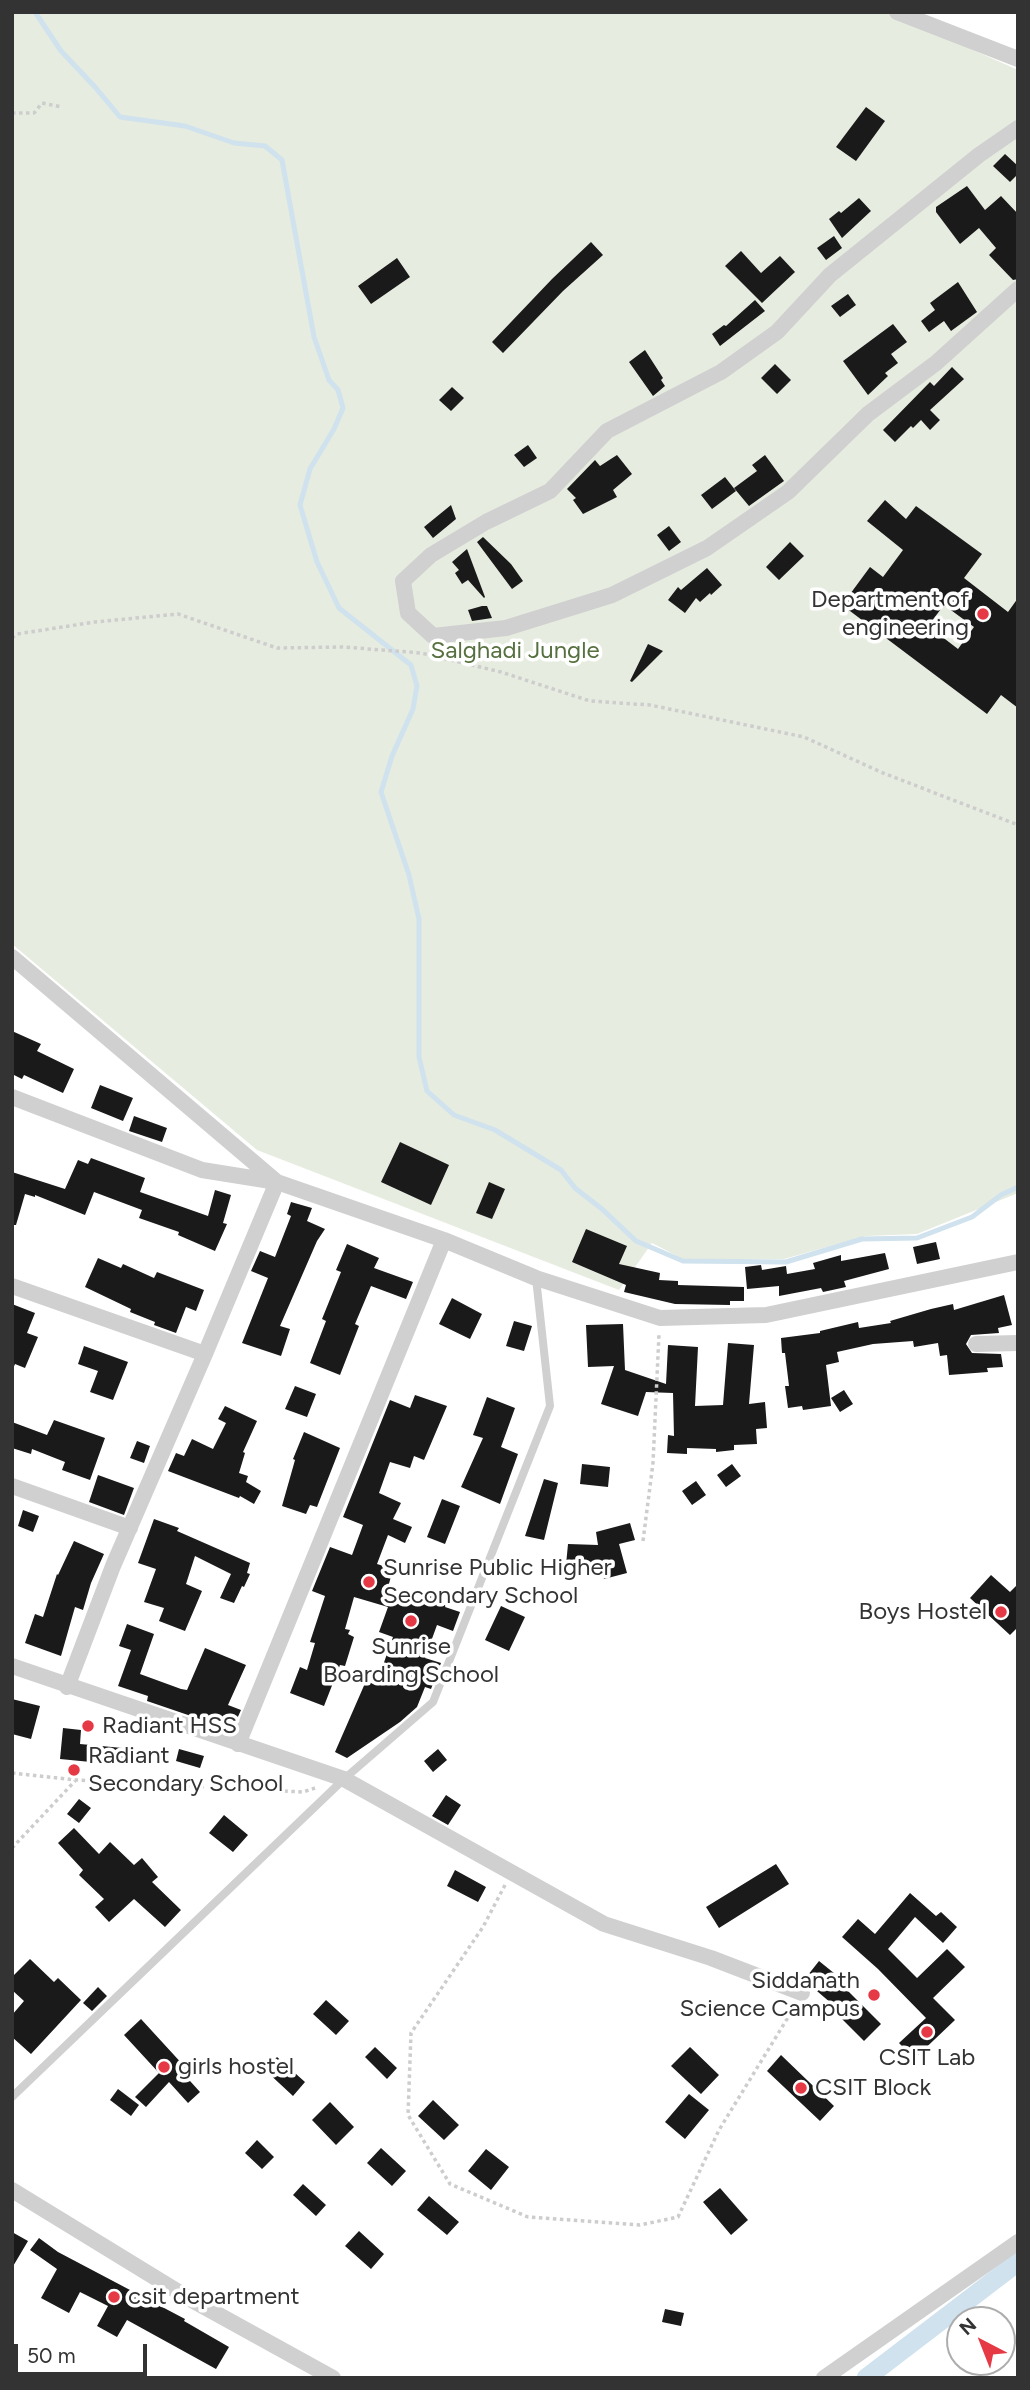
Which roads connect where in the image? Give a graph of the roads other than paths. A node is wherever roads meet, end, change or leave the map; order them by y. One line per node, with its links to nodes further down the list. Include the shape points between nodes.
1 (897, 12): 2 (street)
2 (1018, 59)
3 (1018, 128): 4 (street, via 830,275 777,332 721,373 607,431 550,491 431,555 403,581 408,613 433,635 506,628 612,594 706,548 788,492 868,414 936,363)
4 (1018, 289)
5 (12, 957): 7 (street)
6 (12, 1097): 7 (street, via 202,1170)
7 (277, 1182): 8 (street); 14 (street)
8 (444, 1240): 10 (street); 19 (street)
9 (1018, 1262): 10 (street, via 766,1315 660,1318)
10 (536, 1278): 20 (lane, via 550,1406 433,1702)
11 (12, 1286): 14 (street)
12 (1018, 1343): 13 (street)
13 (976, 1344)
14 (205, 1354): 16 (street)
15 (12, 1486): 16 (street)
16 (130, 1528): 18 (street)
17 (12, 1666): 18 (street)
18 (67, 1686): 19 (street)
19 (238, 1744): 20 (street)
20 (344, 1779): 21 (street, via 604,1924); 22 (lane)
21 (802, 1993)
22 (12, 2097)
23 (12, 2190): 25 (street, via 190,2299)
24 (1018, 2242): 26 (street)
25 (333, 2378)
26 (824, 2378)

